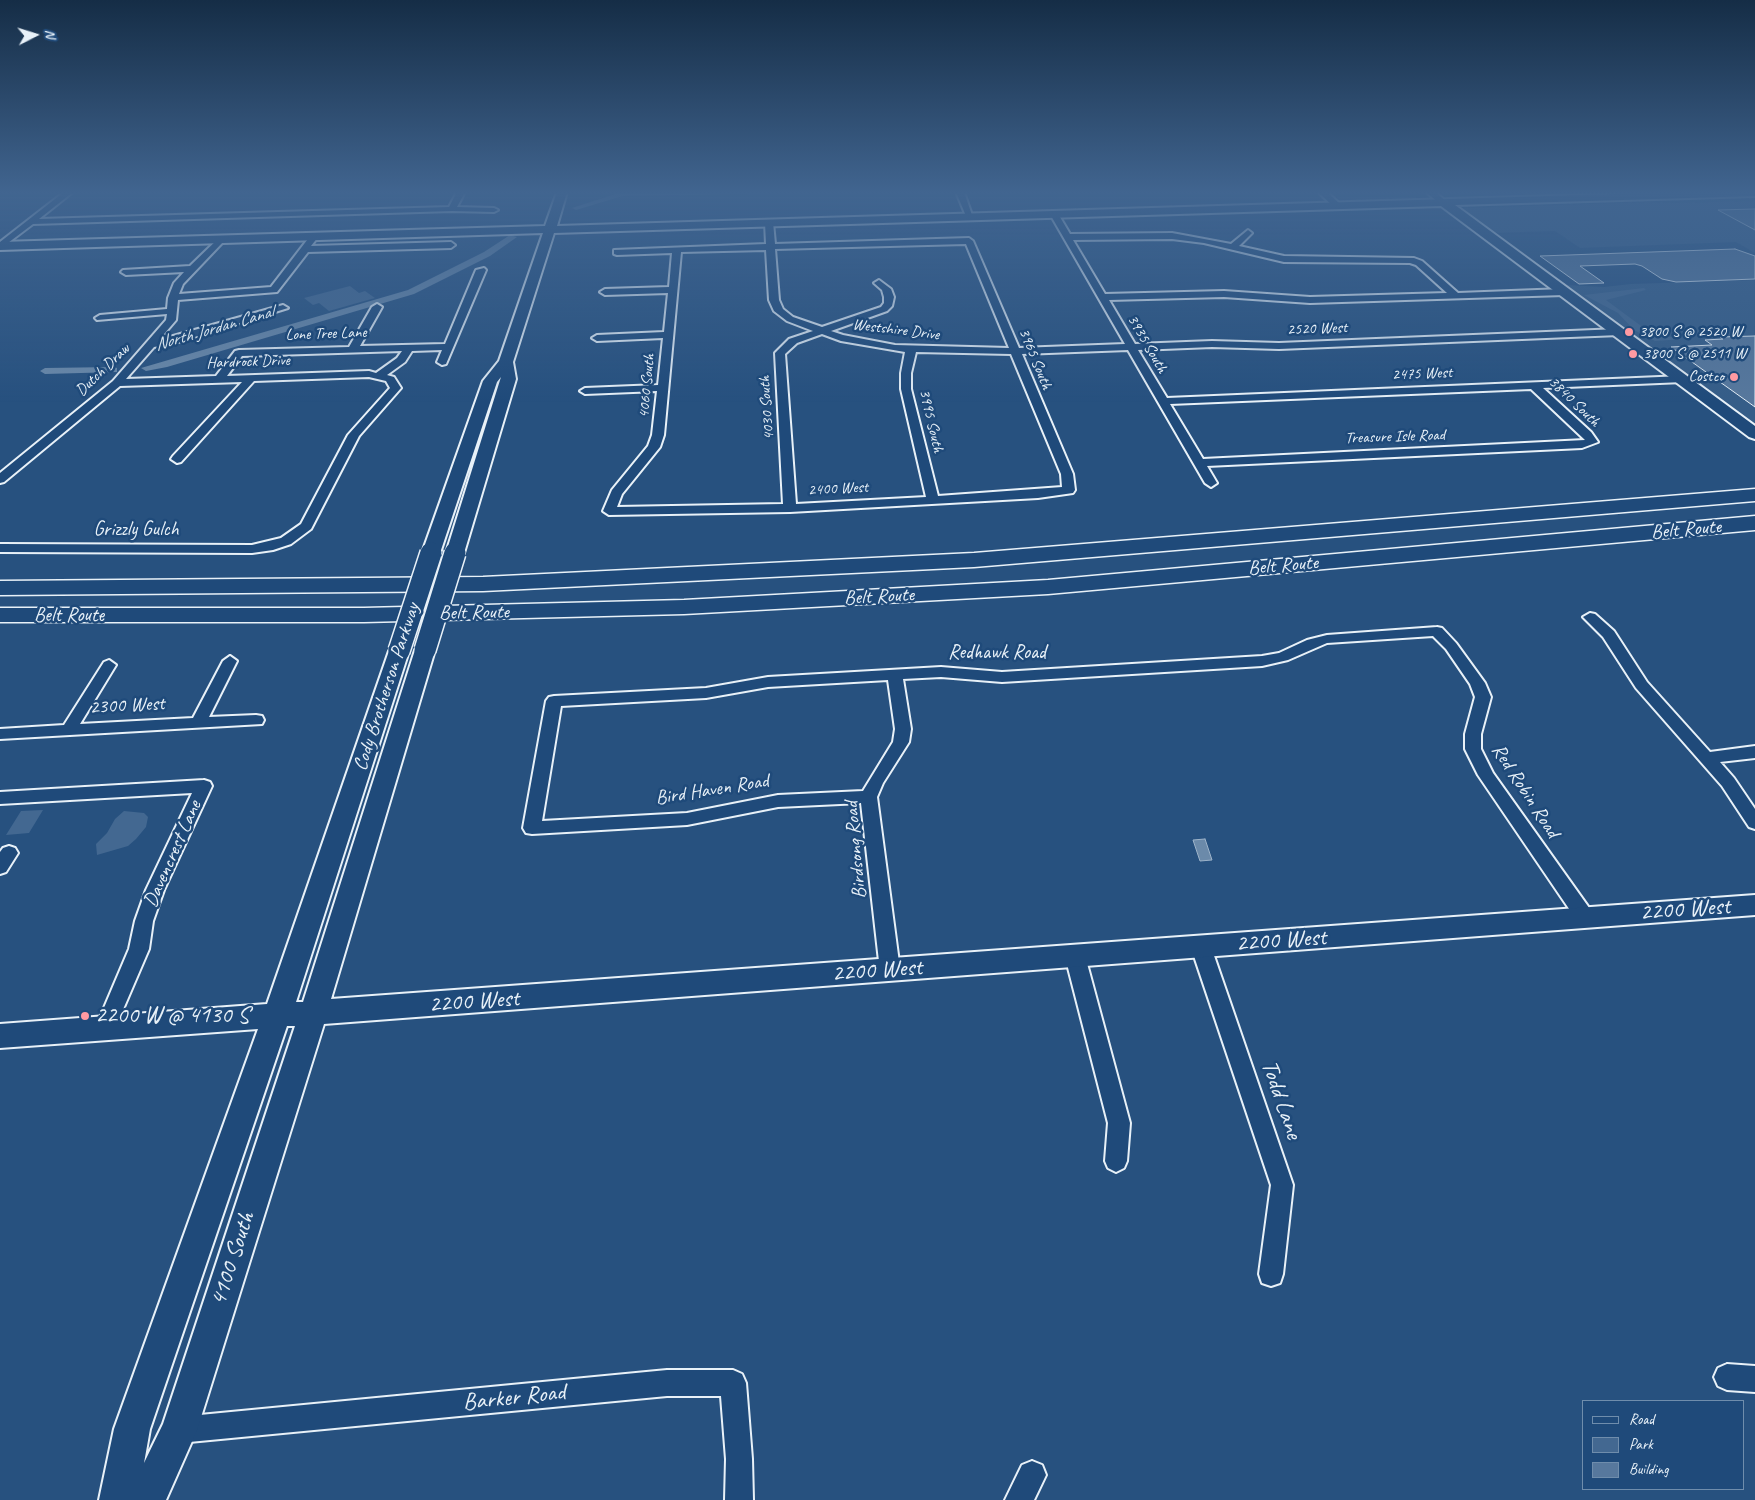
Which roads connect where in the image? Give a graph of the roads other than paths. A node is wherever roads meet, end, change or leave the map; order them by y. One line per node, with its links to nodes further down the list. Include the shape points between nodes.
1 (198, 262): 10 (street, Dutch Draw)
2 (296, 262): 15 (street, via 274,290)
3 (541, 262): 38 (main road, Cody Brotherson Parkway)
4 (676, 262): 14 (street, 4060 South)
5 (772, 262): 26 (street, Westshire Drive, via 774,300 779,311 790,319)
6 (978, 262): 36 (street, 3965 South)
7 (1082, 262): 19 (street, 3935 South)
8 (1416, 262): 18 (street)
9 (1524, 262): 17 (main road)
10 (191, 269): 12 (street); 20 (street, Dutch Draw, via 179,283)
11 (481, 270): 32 (street)
12 (126, 272)
13 (879, 283): 26 (street, via 889,298 884,309)
14 (673, 290): 16 (street); 28 (street, 4060 South)
15 (258, 291): 20 (street); 25 (street)
16 (605, 292)
17 (1564, 292): 18 (street); 27 (main road)
18 (1455, 295): 19 (street, via 1310,300 1224,294)
19 (1102, 297): 33 (street, 3935 South)
20 (173, 298): 23 (street, Dutch Draw)
21 (377, 307): 34 (street)
22 (283, 308): 25 (street)
23 (172, 311): 24 (street); 30 (street, Dutch Draw, via 166,326)
24 (100, 318)
25 (234, 322): 30 (street)
26 (822, 331): 35 (street, Westshire Drive, via 862,343); 57 (street, 4030 South, via 793,341 780,353)
27 (1619, 332): 33 (street, 2520 West, via 1279,346); 42 (main road)
28 (668, 335): 29 (street); 45 (street, 4060 South)
29 (597, 338)
30 (152, 344): 43 (street, Dutch Draw)
31 (410, 347): 32 (street, Lone Tree Lane); 34 (street, Lone Tree Lane); 39 (street, via 401,360)
32 (447, 347): 37 (street)
33 (1132, 347): 36 (street, 2520 West); 47 (street, 3935 South)
34 (353, 349): 41 (street, Lone Tree Lane, via 239,353)
35 (911, 349): 36 (street, Westshire Drive); 56 (street, 3995 South, via 906,389)
36 (1016, 351): 54 (street, 3965 South, via 1067,474)
37 (442, 362)
38 (506, 362): 85 (main road, Cody Brotherson Parkway, bridge, via 508,379); 86 (main road, Cody Brotherson Parkway, bridge, via 490,381)
39 (380, 375): 40 (street, Hardrock Drive); 60 (street, Grizzly Gulch, via 394,381 395,391 354,435 306,526 295,536 272,546 252,549)
40 (251, 378): 41 (street, Hardrock Drive); 50 (street)
41 (219, 379): 43 (street, Hardrock Drive)
42 (1683, 379): 44 (street, 2475 West); 48 (main road)
43 (118, 383): 52 (street, Dutch Draw)
44 (1533, 386): 47 (street, 2475 West); 49 (street, 3840 South)
45 (663, 388): 46 (street); 58 (street, 4060 South, via 654,447 616,493)
46 (585, 391)
47 (1163, 401): 51 (street, 3935 South)
48 (1755, 434)
49 (1592, 442): 51 (street, Treasure Isle Road)
50 (177, 459)
51 (1199, 463): 53 (street, 3935 South)
52 (0, 479)
53 (1211, 483)
54 (1069, 490): 56 (street, 2400 West)
55 (1755, 495): 61 (highway, Belt Route, via 974,560 492,583)
56 (933, 500): 57 (street, 2400 West)
57 (790, 508): 58 (street, 2400 West)
58 (609, 511)
59 (1755, 523): 62 (highway, Belt Route, via 1048,587 694,607 364,615)
60 (0, 548)
61 (0, 588)
62 (0, 615)
63 (1590, 617): 73 (street, via 1609,634 1641,685)
64 (1437, 631): 67 (street, Redhawk Road, via 1327,639 1262,662 1002,677 941,672); 81 (street, Red Robin Road, via 1452,646 1483,697 1472,734 1473,750 1486,775)
65 (230, 661): 69 (street)
66 (109, 665): 70 (street)
67 (895, 675): 74 (street, Birdsong Road, via 903,729 901,742); 77 (street, Redhawk Road, via 768,682 706,693 554,701)
68 (256, 720): 69 (street, 2300 West)
69 (198, 723): 70 (street, 2300 West)
70 (69, 730): 71 (street, 2300 West)
71 (0, 734)
72 (1755, 752): 73 (street)
73 (1707, 758): 76 (street, via 1728,782)
74 (868, 797): 77 (street, Bird Haven Road, via 778,801 687,819); 84 (street, Birdsong Road)
75 (0, 798): 87 (street, Davencrest Lane, via 204,786 155,890 144,921 139,949)
76 (1755, 823)
77 (532, 828)
78 (0, 854): 79 (street, via 9,853)
79 (0, 867)
80 (1755, 905): 81 (main road, 2200 West)
81 (1585, 917): 82 (main road, 2200 West)
82 (1201, 947): 83 (main road, 2200 West); 90 (street, Todd Lane, via 1282,1185)
83 (1075, 956): 84 (main road, 2200 West); 89 (street, via 1119,1123)
84 (890, 970): 85 (main road, 2200 West)
85 (313, 1014): 86 (main road, 2200 West); 93 (main road, 4100 South)
86 (276, 1017): 87 (main road, 2200 West); 95 (main road, 4100 South, via 132,1429)
87 (105, 1029): 88 (main road, 2200 West)
88 (0, 1036)
89 (1116, 1161)
90 (1271, 1274)
91 (1727, 1377): 92 (street)
92 (1755, 1379)
93 (179, 1430): 96 (main road, 4100 South); 97 (street, Barker Road, via 667,1383 733,1383)
94 (1032, 1475): 98 (street)
95 (118, 1500)
96 (146, 1500)
97 (740, 1500)
98 (1019, 1500)

